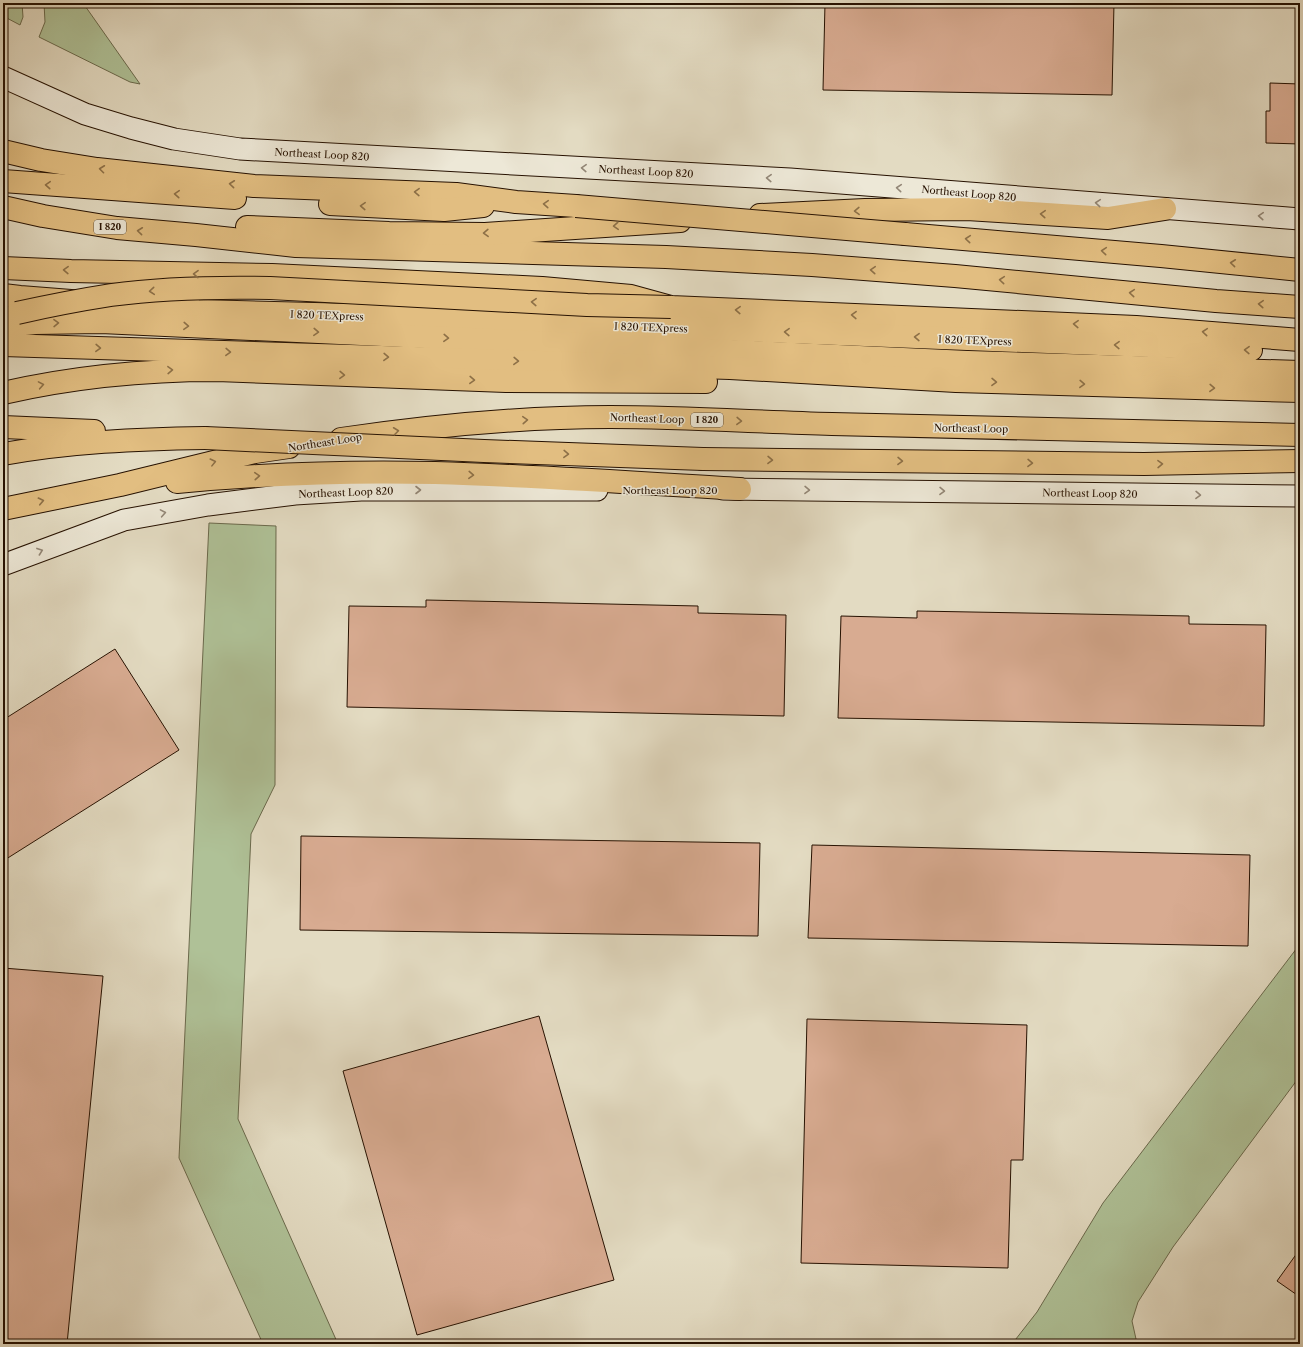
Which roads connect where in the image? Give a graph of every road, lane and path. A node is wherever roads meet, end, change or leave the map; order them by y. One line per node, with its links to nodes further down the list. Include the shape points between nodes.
1 (3, 77): 6 (main road, Northeast Loop 820, one-way to 1, via 774,178 240,149 174,139 85,114)
2 (3, 152): 4 (highway, one-way to 2, via 456,194 254,186 97,169)
3 (3, 181): 4 (highway, one-way to 3, via 444,210 253,200)
4 (516, 202): 10 (highway, one-way to 4, bridge, via 1154,255)
5 (3, 207): 8 (highway, I 820, one-way to 5, via 116,228)
6 (1165, 209): 7 (main road, Northeast Loop 820, one-way to 6); 8 (highway, one-way to 8, via 1108,218 967,209 775,214 485,234 219,226)
7 (1300, 219)
8 (196, 235): 12 (highway, I 820, one-way to 8, via 1216,301 812,265 666,257 296,246)
9 (3, 268): 13 (highway, one-way to 9, bridge, via 631,296 542,288 280,276)
10 (1300, 270)
11 (3, 295): 18 (highway, I 820 TEXpress, one-way to 11, via 198,311)
12 (1300, 306)
13 (671, 307): 14 (highway, one-way to 14, bridge, via 270,288 201,288 112,295); 16 (highway, one-way to 13, via 1136,327)
14 (3, 317)
15 (3, 326): 19 (highway, I 820 TEXpress, one-way to 19, via 101,322 960,361)
16 (1300, 340)
17 (3, 345): 20 (highway, one-way to 20, via 722,368)
18 (1300, 352)
19 (1300, 372)
20 (956, 381): 21 (highway, one-way to 21); 22 (highway, one-way to 20, via 71,380 149,371 183,370 506,381)
21 (1300, 391)
22 (3, 393)
23 (3, 427): 25 (highway)
24 (1300, 436): 28 (highway, Northeast Loop / I 820, one-way to 24, via 255,452 394,431 535,419 610,417)
25 (205, 438): 26 (highway, via 94,442); 27 (highway, one-way to 27, bridge, via 704,459 1144,464)
26 (3, 454)
27 (1300, 461)
28 (120, 485): 29 (highway, one-way to 29, via 290,474 435,473); 31 (highway, Northeast Loop / I 820, one-way to 28)
29 (740, 489): 30 (main road, Northeast Loop 820, one-way to 30); 32 (main road, Northeast Loop 820, one-way to 29, via 124,520 208,504 295,494 361,490)
30 (1300, 496)
31 (3, 509)
32 (3, 565)

